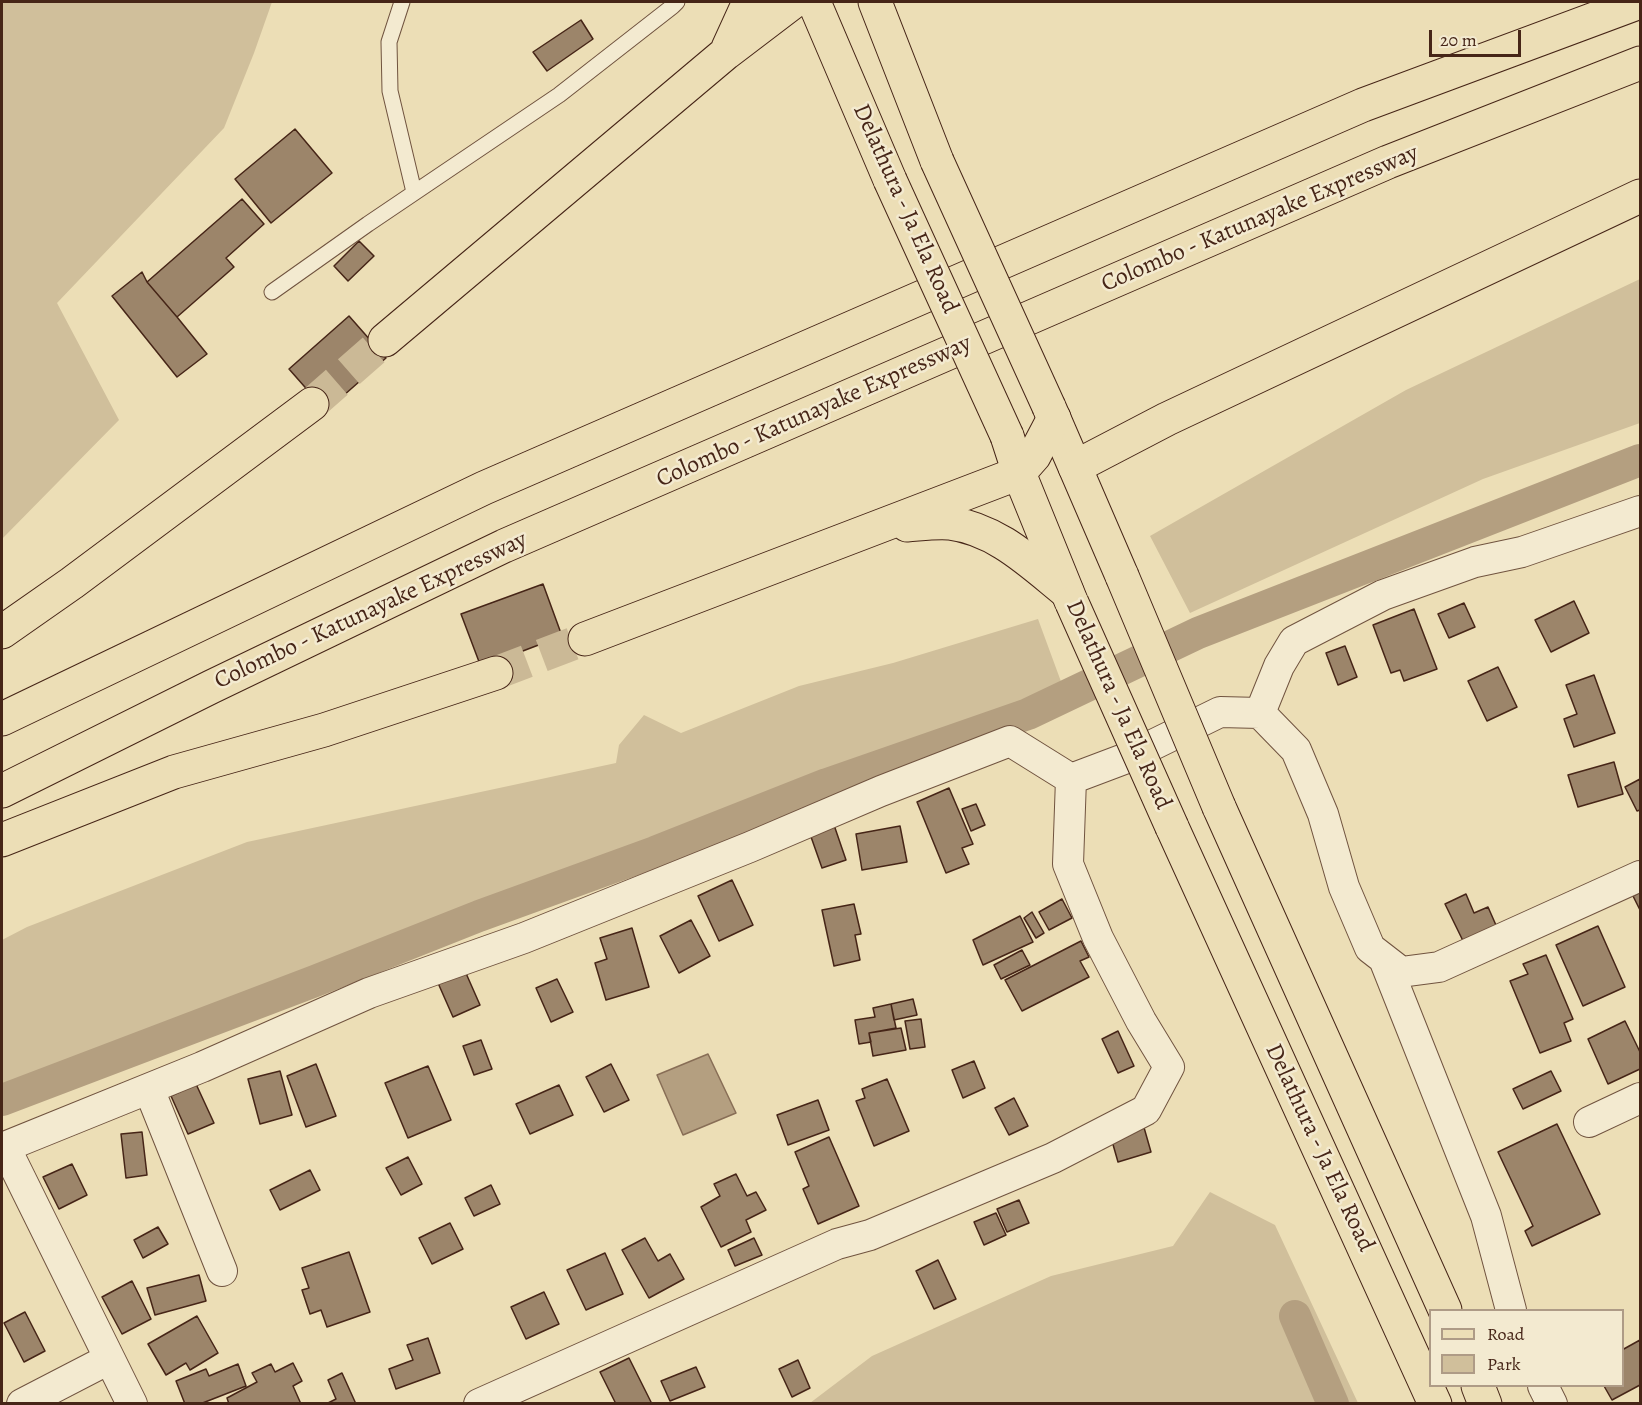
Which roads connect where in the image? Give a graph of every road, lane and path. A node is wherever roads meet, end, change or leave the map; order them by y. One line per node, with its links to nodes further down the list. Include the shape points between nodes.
1 (402, 2): 10 (lane, via 389,42 390,91)
2 (677, 2): 10 (lane, via 559,95)
3 (749, 2): 8 (main road)
4 (793, 2): 8 (main road)
5 (814, 2): 17 (main road, Delathura - Ja Ela Road, bridge, via 1007,436)
6 (875, 2): 15 (main road, Delathura - Ja Ela Road, bridge, via 937,161)
7 (1641, 2): 25 (main road, via 1363,105 495,483)
8 (726, 52): 13 (main road)
9 (1641, 63): 27 (main road, Colombo - Katunayake Expressway, via 1377,167 504,546)
10 (414, 192): 12 (lane)
11 (1641, 196): 16 (main road, via 1167,419)
12 (272, 292)
13 (385, 340)
14 (312, 404): 21 (main road)
15 (1051, 413): 16 (main road, Delathura - Ja Ela Road); 17 (main road, via 1034,456)
16 (1075, 467): 36 (main road, Delathura - Ja Ela Road, bridge, via 1219,807)
17 (1019, 473): 19 (main road); 20 (main road, Delathura - Ja Ela Road)
18 (1641, 511): 24 (street, via 1522,552 1475,561 1383,595 1294,641)
19 (883, 526): 20 (main road, via 946,523 992,535); 22 (main road)
20 (1070, 597): 44 (main road, Delathura - Ja Ela Road, bridge)
21 (2, 632)
22 (585, 639)
23 (496, 673): 28 (main road, via 324,730 174,772)
24 (1260, 713): 26 (street, via 1220,712 1124,759); 30 (street, via 1296,750 1323,814 1344,887 1370,948)
25 (2, 719)
26 (1071, 779): 31 (street, via 1010,741 524,938 369,993); 43 (street, via 1068,864 1098,938 1169,1067 1146,1110 1053,1158 870,1235 837,1244)
27 (2, 791)
28 (2, 840)
29 (1641, 876): 30 (street, via 1439,968 1401,972)
30 (1384, 959): 37 (street, via 1486,1216)
31 (149, 1089): 34 (street); 35 (street)
32 (1641, 1098): 33 (street)
33 (1589, 1122)
34 (3, 1147): 38 (street)
35 (222, 1272)
36 (1444, 1309)
37 (1510, 1309)
38 (109, 1359): 41 (street); 42 (street)
39 (1478, 1387): 45 (main road)
40 (1543, 1387): 46 (street)
41 (22, 1404)
42 (132, 1404)
43 (479, 1404)
44 (1435, 1404)
45 (1485, 1404)
46 (1551, 1404)

